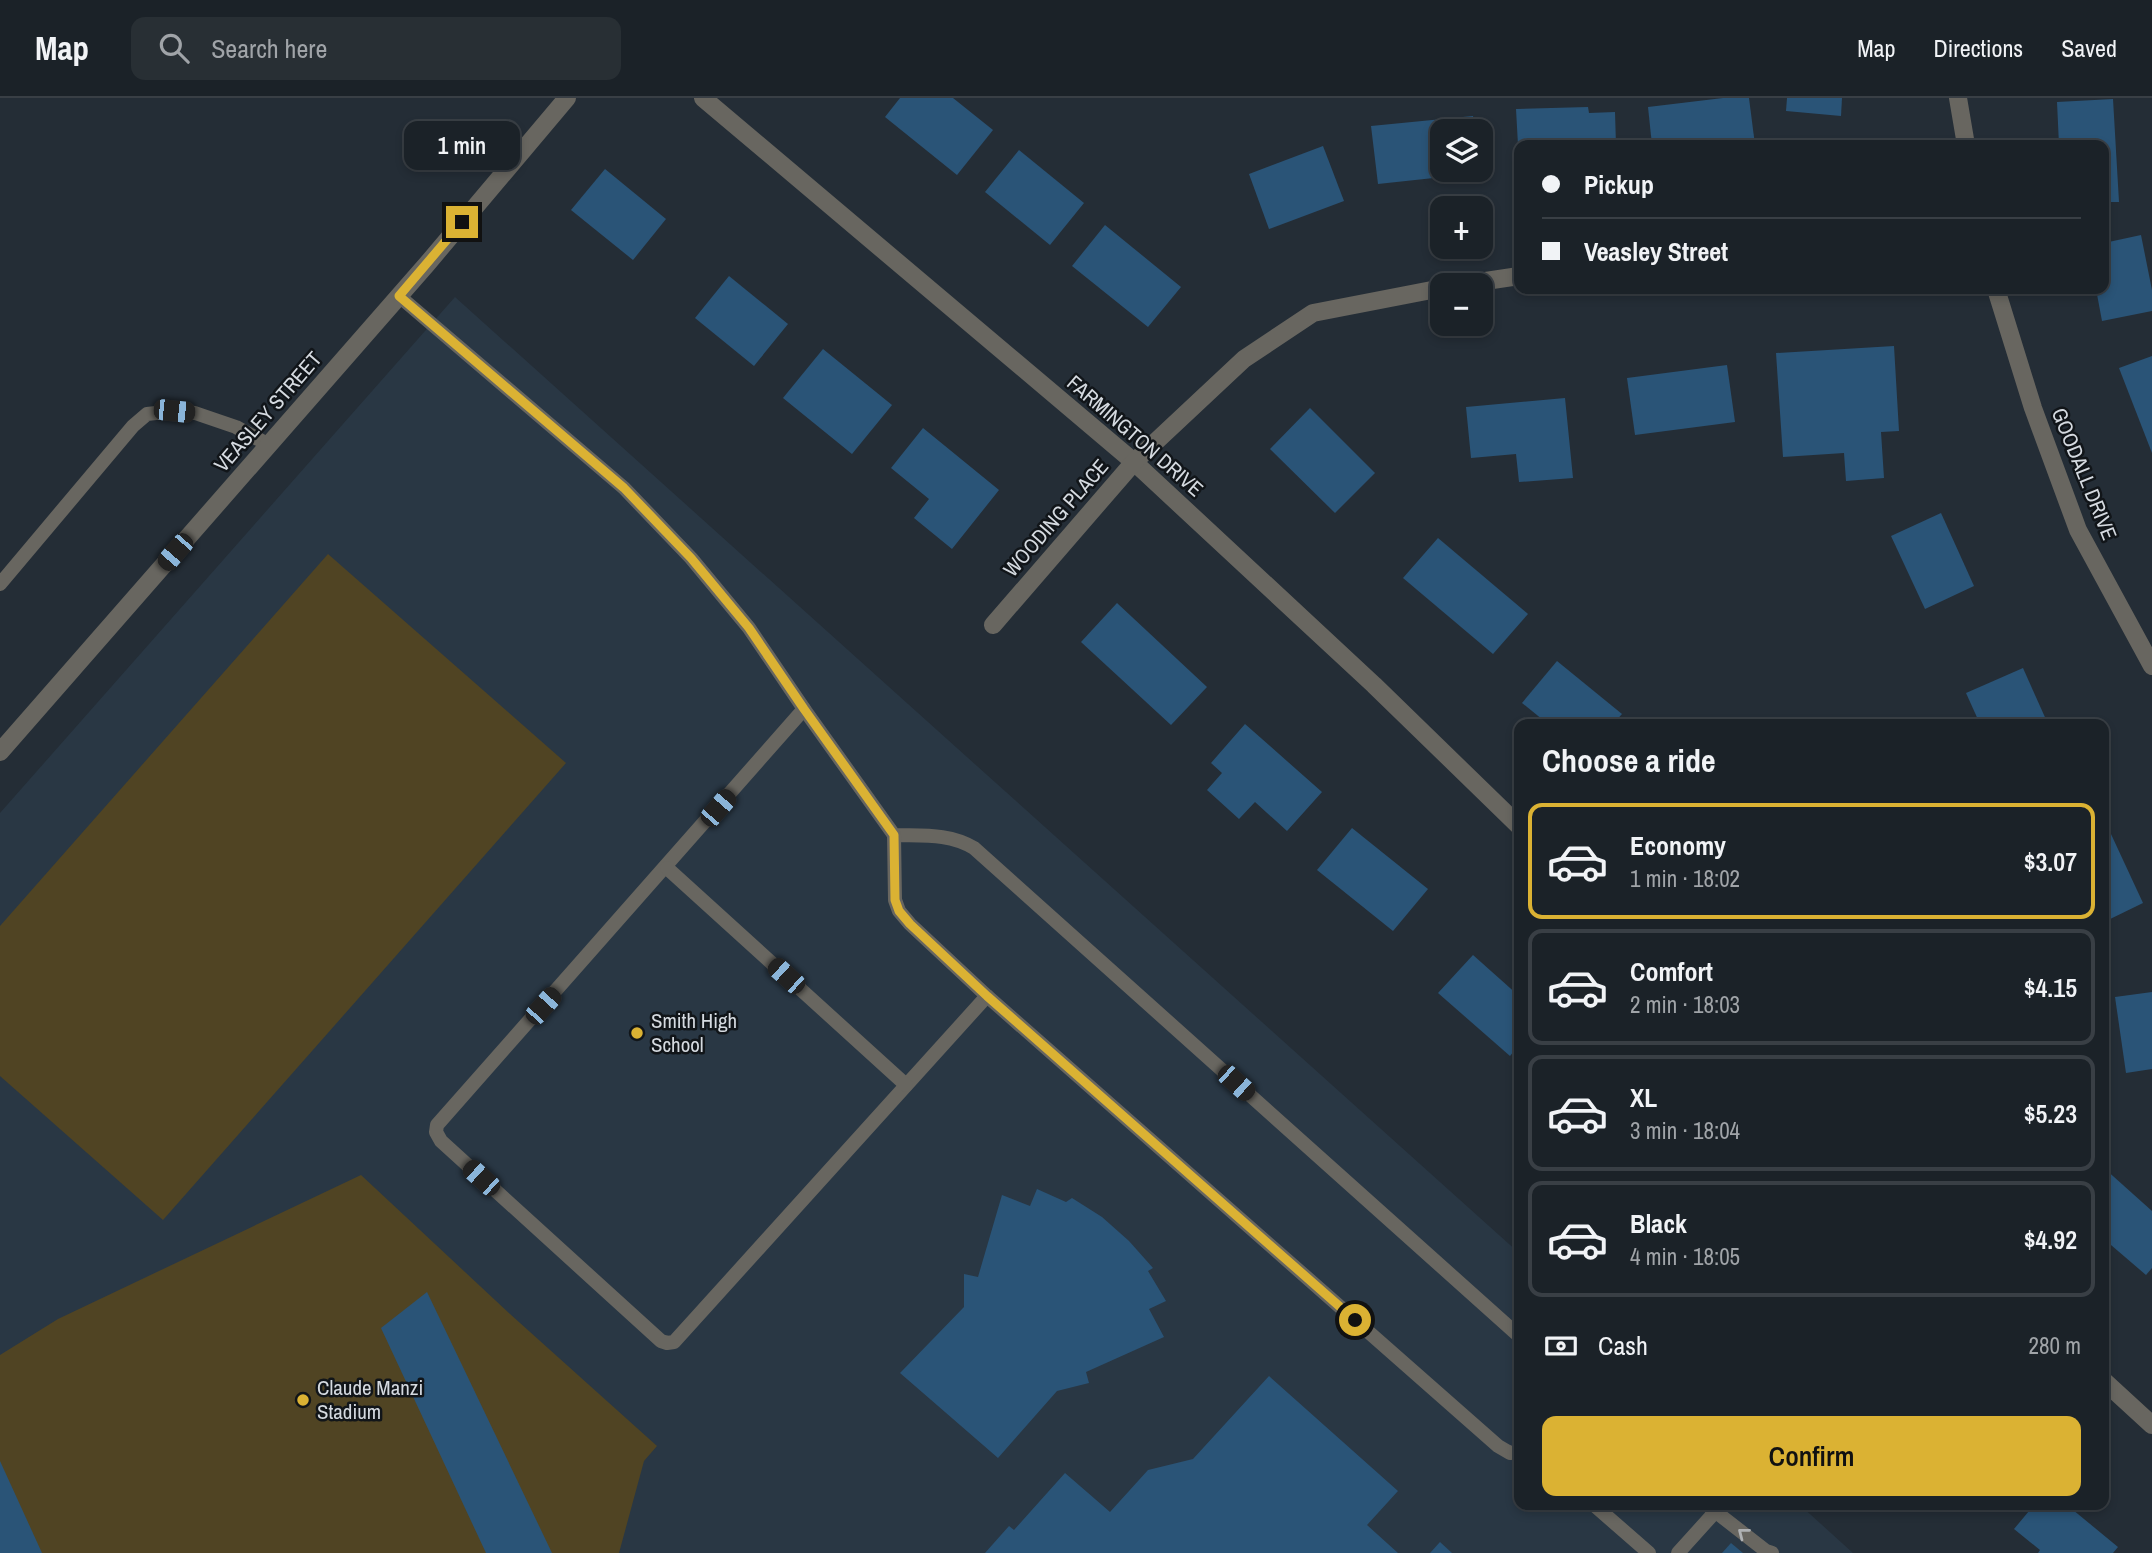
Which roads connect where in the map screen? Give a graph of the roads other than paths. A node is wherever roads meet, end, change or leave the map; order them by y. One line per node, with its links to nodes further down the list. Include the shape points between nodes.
1 (567, 98): 9 (street, VEASLEY STREET)
2 (703, 98): 11 (street, FARMINGTON DRIVE)
3 (1958, 98): 4 (street)
4 (1965, 140)
5 (1514, 277): 6 (street)
6 (1493, 280)
7 (1430, 290): 11 (street, WOODING PLACE, via 1314,313 1244,359)
8 (1998, 294): 14 (street, GOODALL DRIVE, via 2078,530)
9 (399, 296): 10 (street, VEASLEY STREET); 15 (lane, via 624,488 749,628)
10 (269, 445): 12 (lane, via 195,413 146,414); 16 (street, VEASLEY STREET)
11 (1134, 462): 13 (street, WOODING PLACE); 17 (street, FARMINGTON DRIVE)
12 (0, 584)
13 (993, 625)
14 (2152, 666)
15 (804, 709): 18 (lane); 19 (lane)
16 (0, 752)
17 (1514, 821)
18 (894, 835): 20 (lane, via 899,911); 22 (lane, via 948,837 974,848)
19 (667, 867): 21 (lane); 21 (lane, via 438,1125 441,1141 667,1343 674,1342)
20 (987, 996): 21 (lane); 25 (lane, via 1498,1446)
21 (906, 1085)
22 (1514, 1332)
23 (2109, 1385): 24 (street)
24 (2149, 1417)
25 (1514, 1453)
26 (1600, 1510): 29 (lane)
27 (1710, 1510): 30 (lane)
28 (1714, 1510): 31 (lane, one-way to 28)
29 (1649, 1553)
30 (1678, 1553)
31 (1772, 1553)

